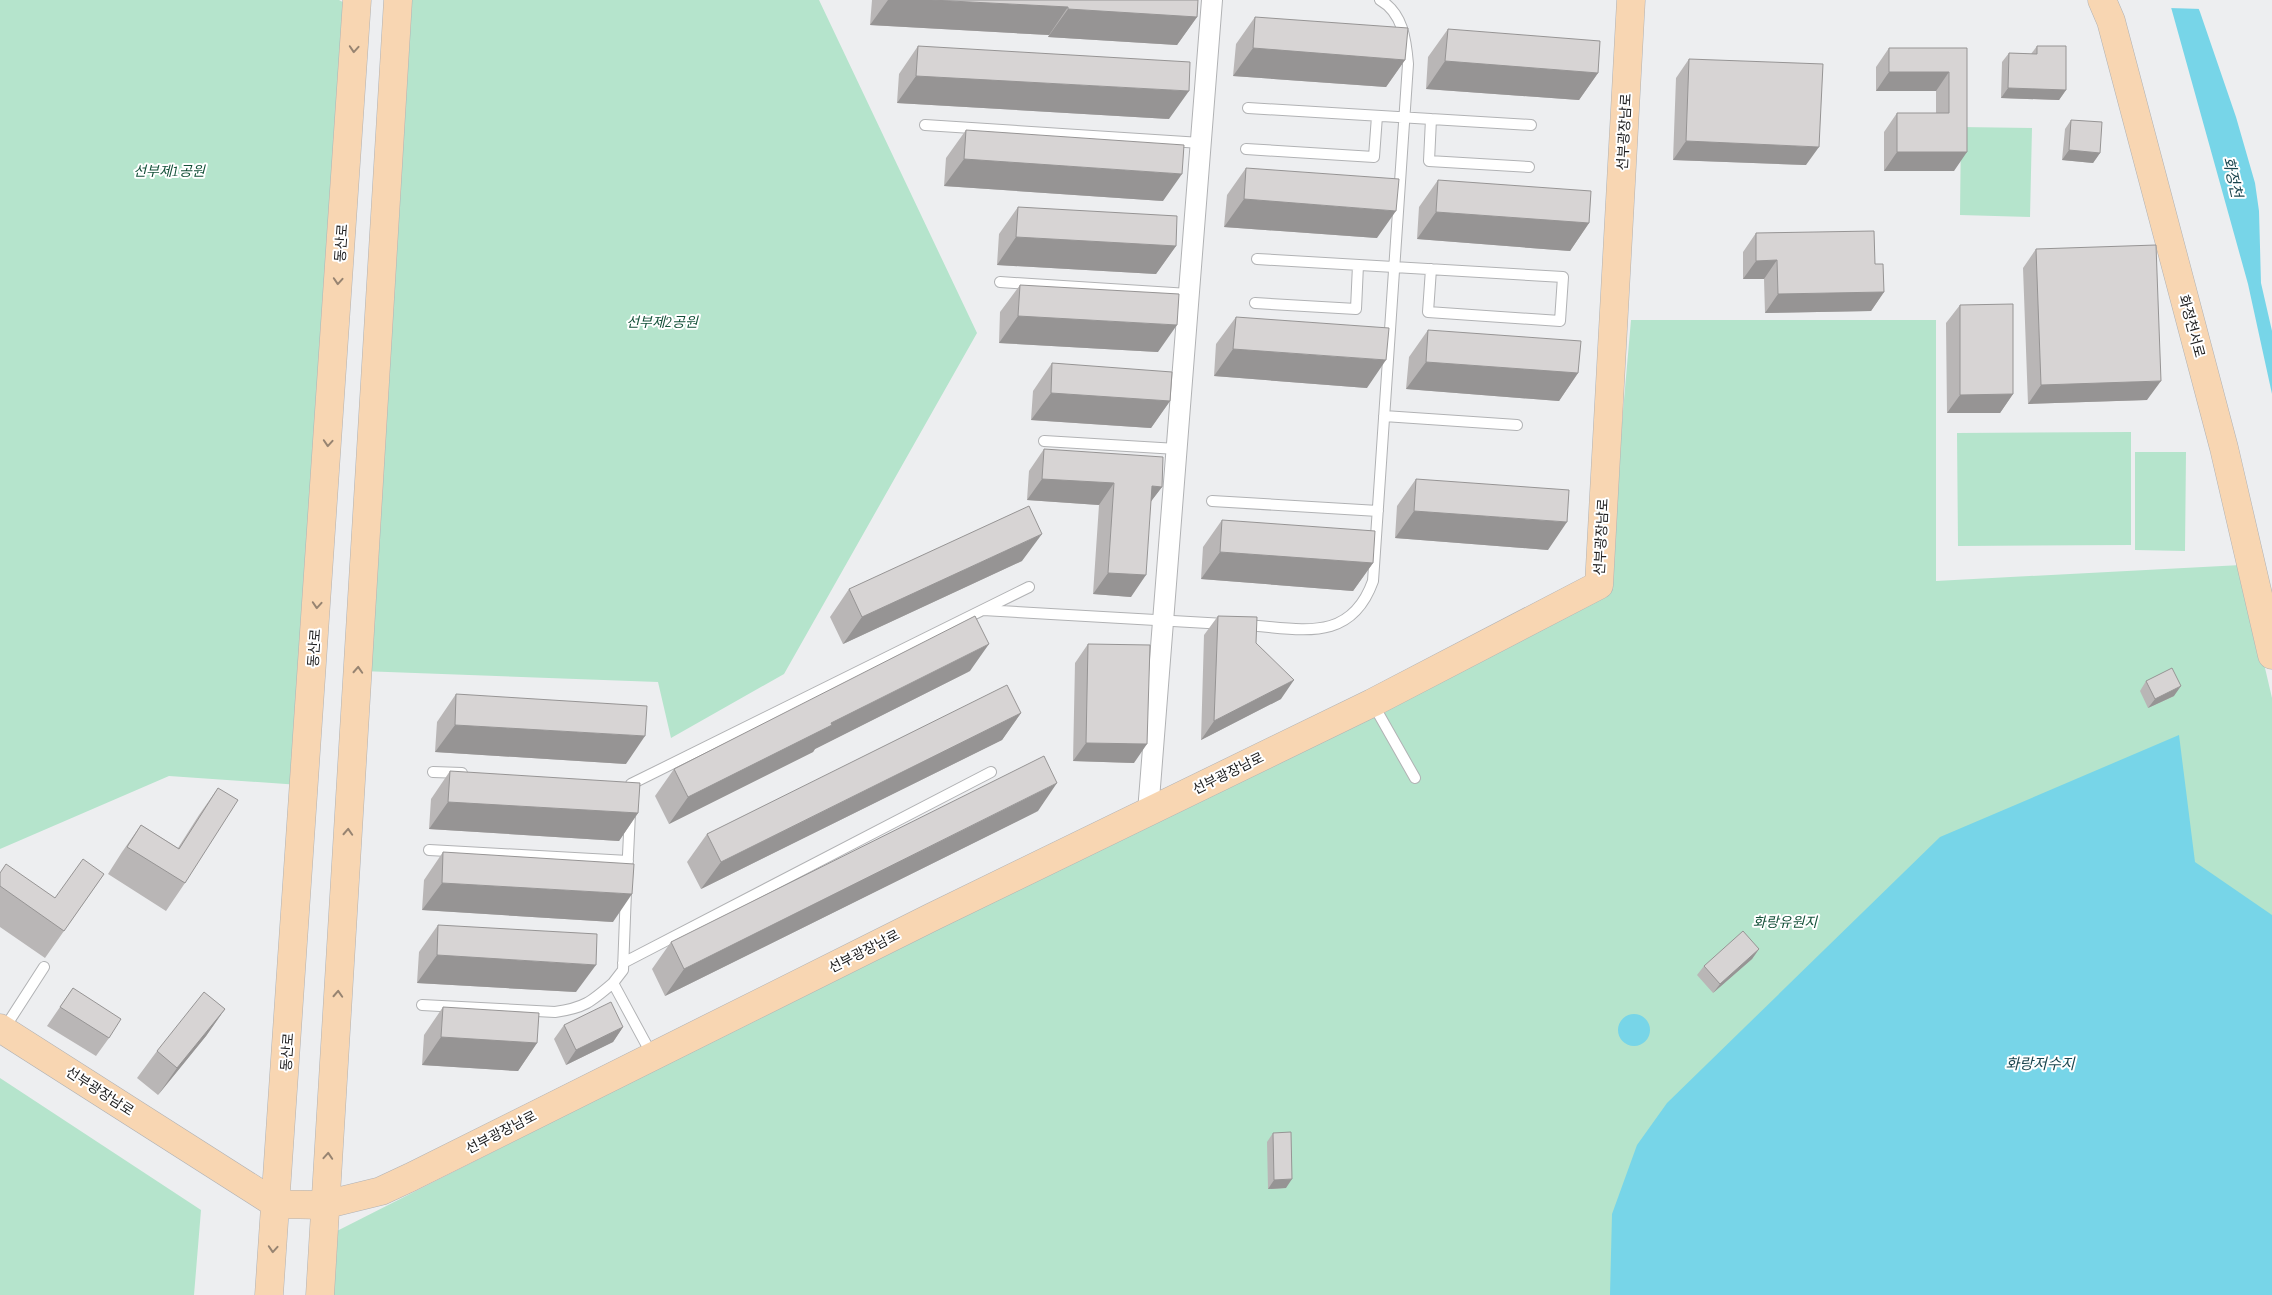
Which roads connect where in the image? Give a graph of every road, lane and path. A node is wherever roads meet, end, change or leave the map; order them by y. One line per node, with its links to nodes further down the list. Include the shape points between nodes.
1 (357, 0): 47 (street, 동산로, one-way to 47)
2 (398, 0): 48 (street, one-way to 2)
3 (1212, 0): 13 (street)
4 (1380, 0): 9 (lane, via 1388,4 1396,15 1407,45)
5 (1631, 0): 33 (street, 선부광장남로, via 1599,585)
6 (2102, 0): 32 (street, 화정천서로, via 2111,21 2224,448)
7 (1248, 108): 8 (lane)
8 (1377, 116): 9 (lane); 14 (lane, via 1374,157)
9 (1405, 117): 10 (lane); 18 (lane)
10 (1432, 119): 12 (lane); 15 (lane, via 1429,161)
11 (925, 125): 13 (lane)
12 (1531, 125)
13 (1201, 143): 21 (street)
14 (1246, 149)
15 (1529, 167)
16 (1257, 258): 17 (lane)
17 (1358, 265): 18 (lane); 22 (lane, via 1356,309)
18 (1395, 267): 19 (lane); 23 (lane)
19 (1431, 269): 19 (lane, via 1563,277 1560,321 1428,312)
20 (1000, 282): 21 (lane)
21 (1189, 294): 26 (street)
22 (1255, 302)
23 (1384, 416): 24 (lane); 28 (lane)
24 (1517, 425)
25 (1044, 441): 26 (lane)
26 (1177, 449): 31 (street)
27 (1212, 501): 28 (lane)
28 (1378, 511): 31 (lane, via 1373,581 1368,596 1352,617 1317,629)
29 (1029, 587): 30 (lane)
30 (984, 610): 31 (lane); 40 (lane, via 626,783)
31 (1164, 620): 38 (street)
32 (2272, 656)
33 (1372, 703): 37 (lane); 38 (street, 선부광장남로)
34 (433, 772): 36 (lane)
35 (991, 772): 41 (lane)
36 (473, 774)
37 (1415, 778)
38 (1148, 812): 46 (street, 선부광장남로)
39 (429, 850): 40 (lane)
40 (628, 861): 41 (lane)
41 (623, 963): 43 (lane, via 623,970)
42 (44, 967): 45 (lane)
43 (613, 983): 44 (lane, via 594,1000 576,1009 555,1012); 46 (lane)
44 (422, 1005)
45 (2, 1029): 47 (street, 선부광장남로)
46 (652, 1056): 48 (street, 선부광장남로, via 381,1191)
47 (276, 1204): 48 (street, 선부광장남로); 49 (street, 동산로, one-way to 49)
48 (324, 1205): 50 (street)
49 (269, 1295)
50 (320, 1295)

